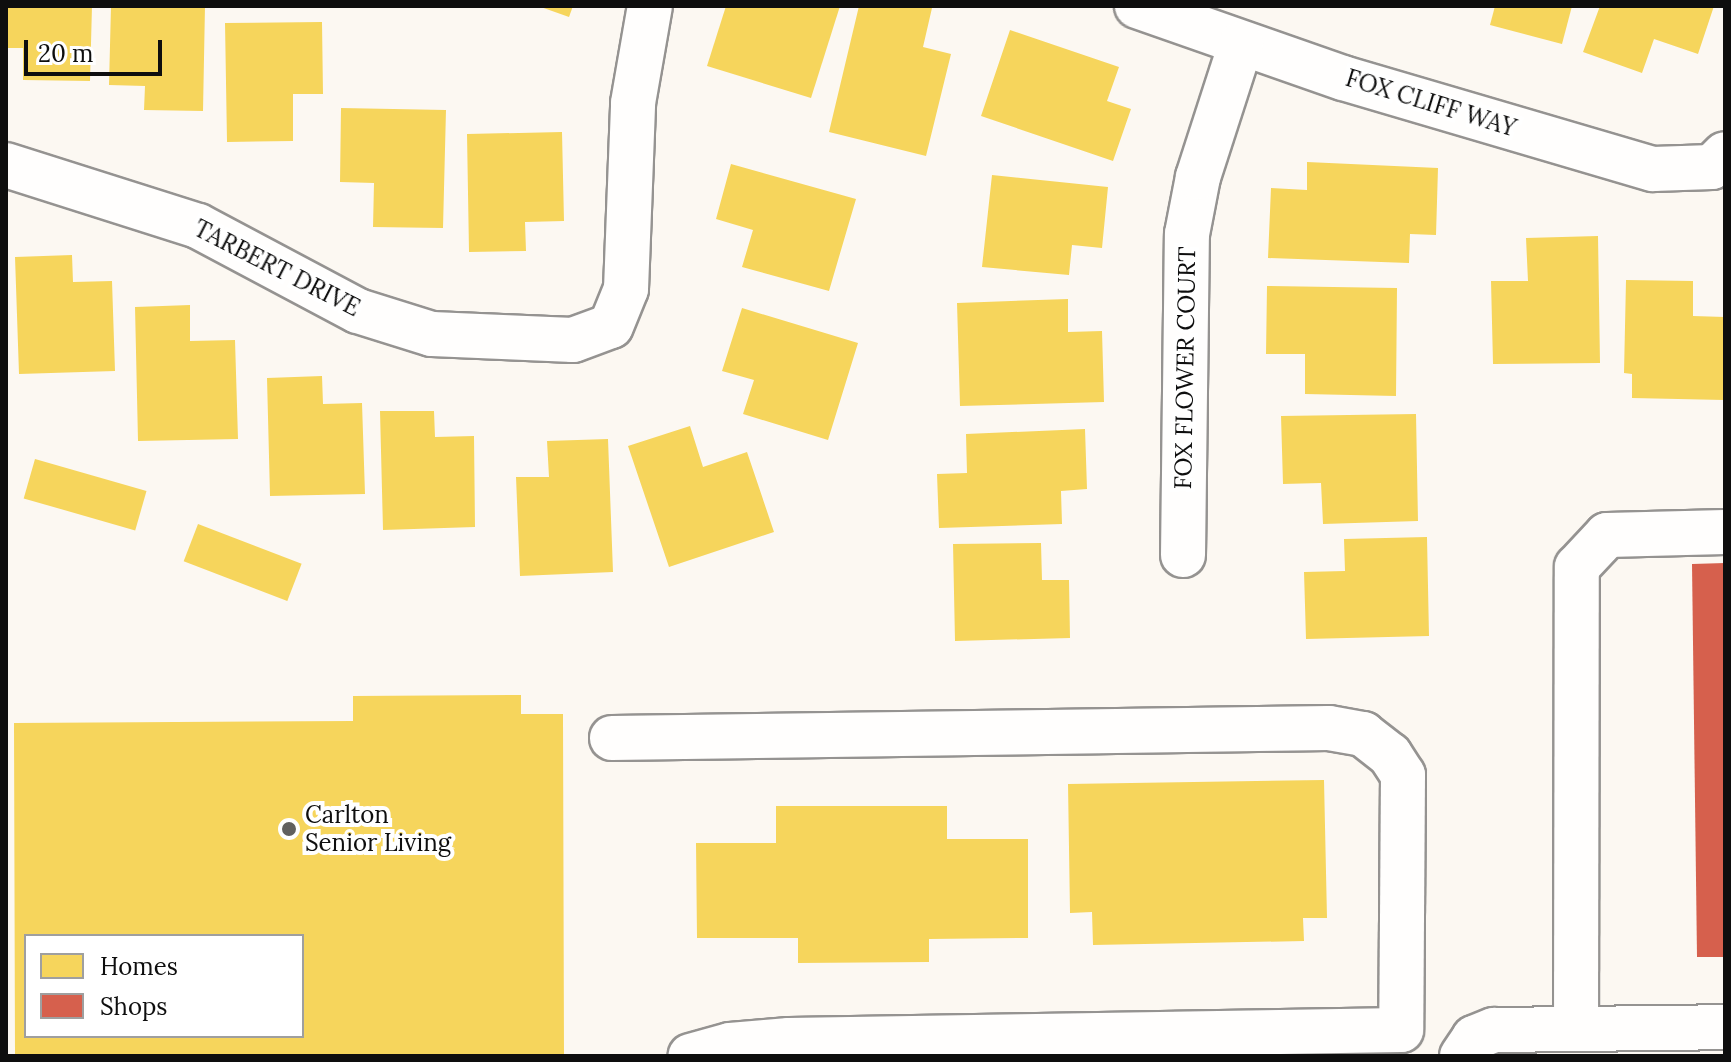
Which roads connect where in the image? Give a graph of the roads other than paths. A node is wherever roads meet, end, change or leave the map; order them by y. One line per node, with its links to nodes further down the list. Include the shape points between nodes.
1 (650, 6): 5 (street, TARBERT DRIVE, via 633,103 626,289 611,326 573,340 432,334 358,311 198,226)
2 (1137, 6): 3 (street, FOX CLIFF WAY)
3 (1241, 44): 4 (street, FOX CLIFF WAY, via 1653,169 1712,167); 7 (street, FOX FLOWER COURT, via 1198,177 1187,234)
4 (1725, 154)
5 (6, 165)
6 (1725, 532): 9 (street, via 1607,535 1577,567)
7 (1183, 555)
8 (612, 738): 11 (street, via 1329,728 1363,734 1390,755 1403,775)
9 (1576, 1026): 10 (street); 13 (street, via 1494,1030 1474,1038)
10 (1725, 1027)
11 (1411, 1043): 12 (street, via 789,1040 730,1045)
12 (690, 1056)
13 (1462, 1056)

